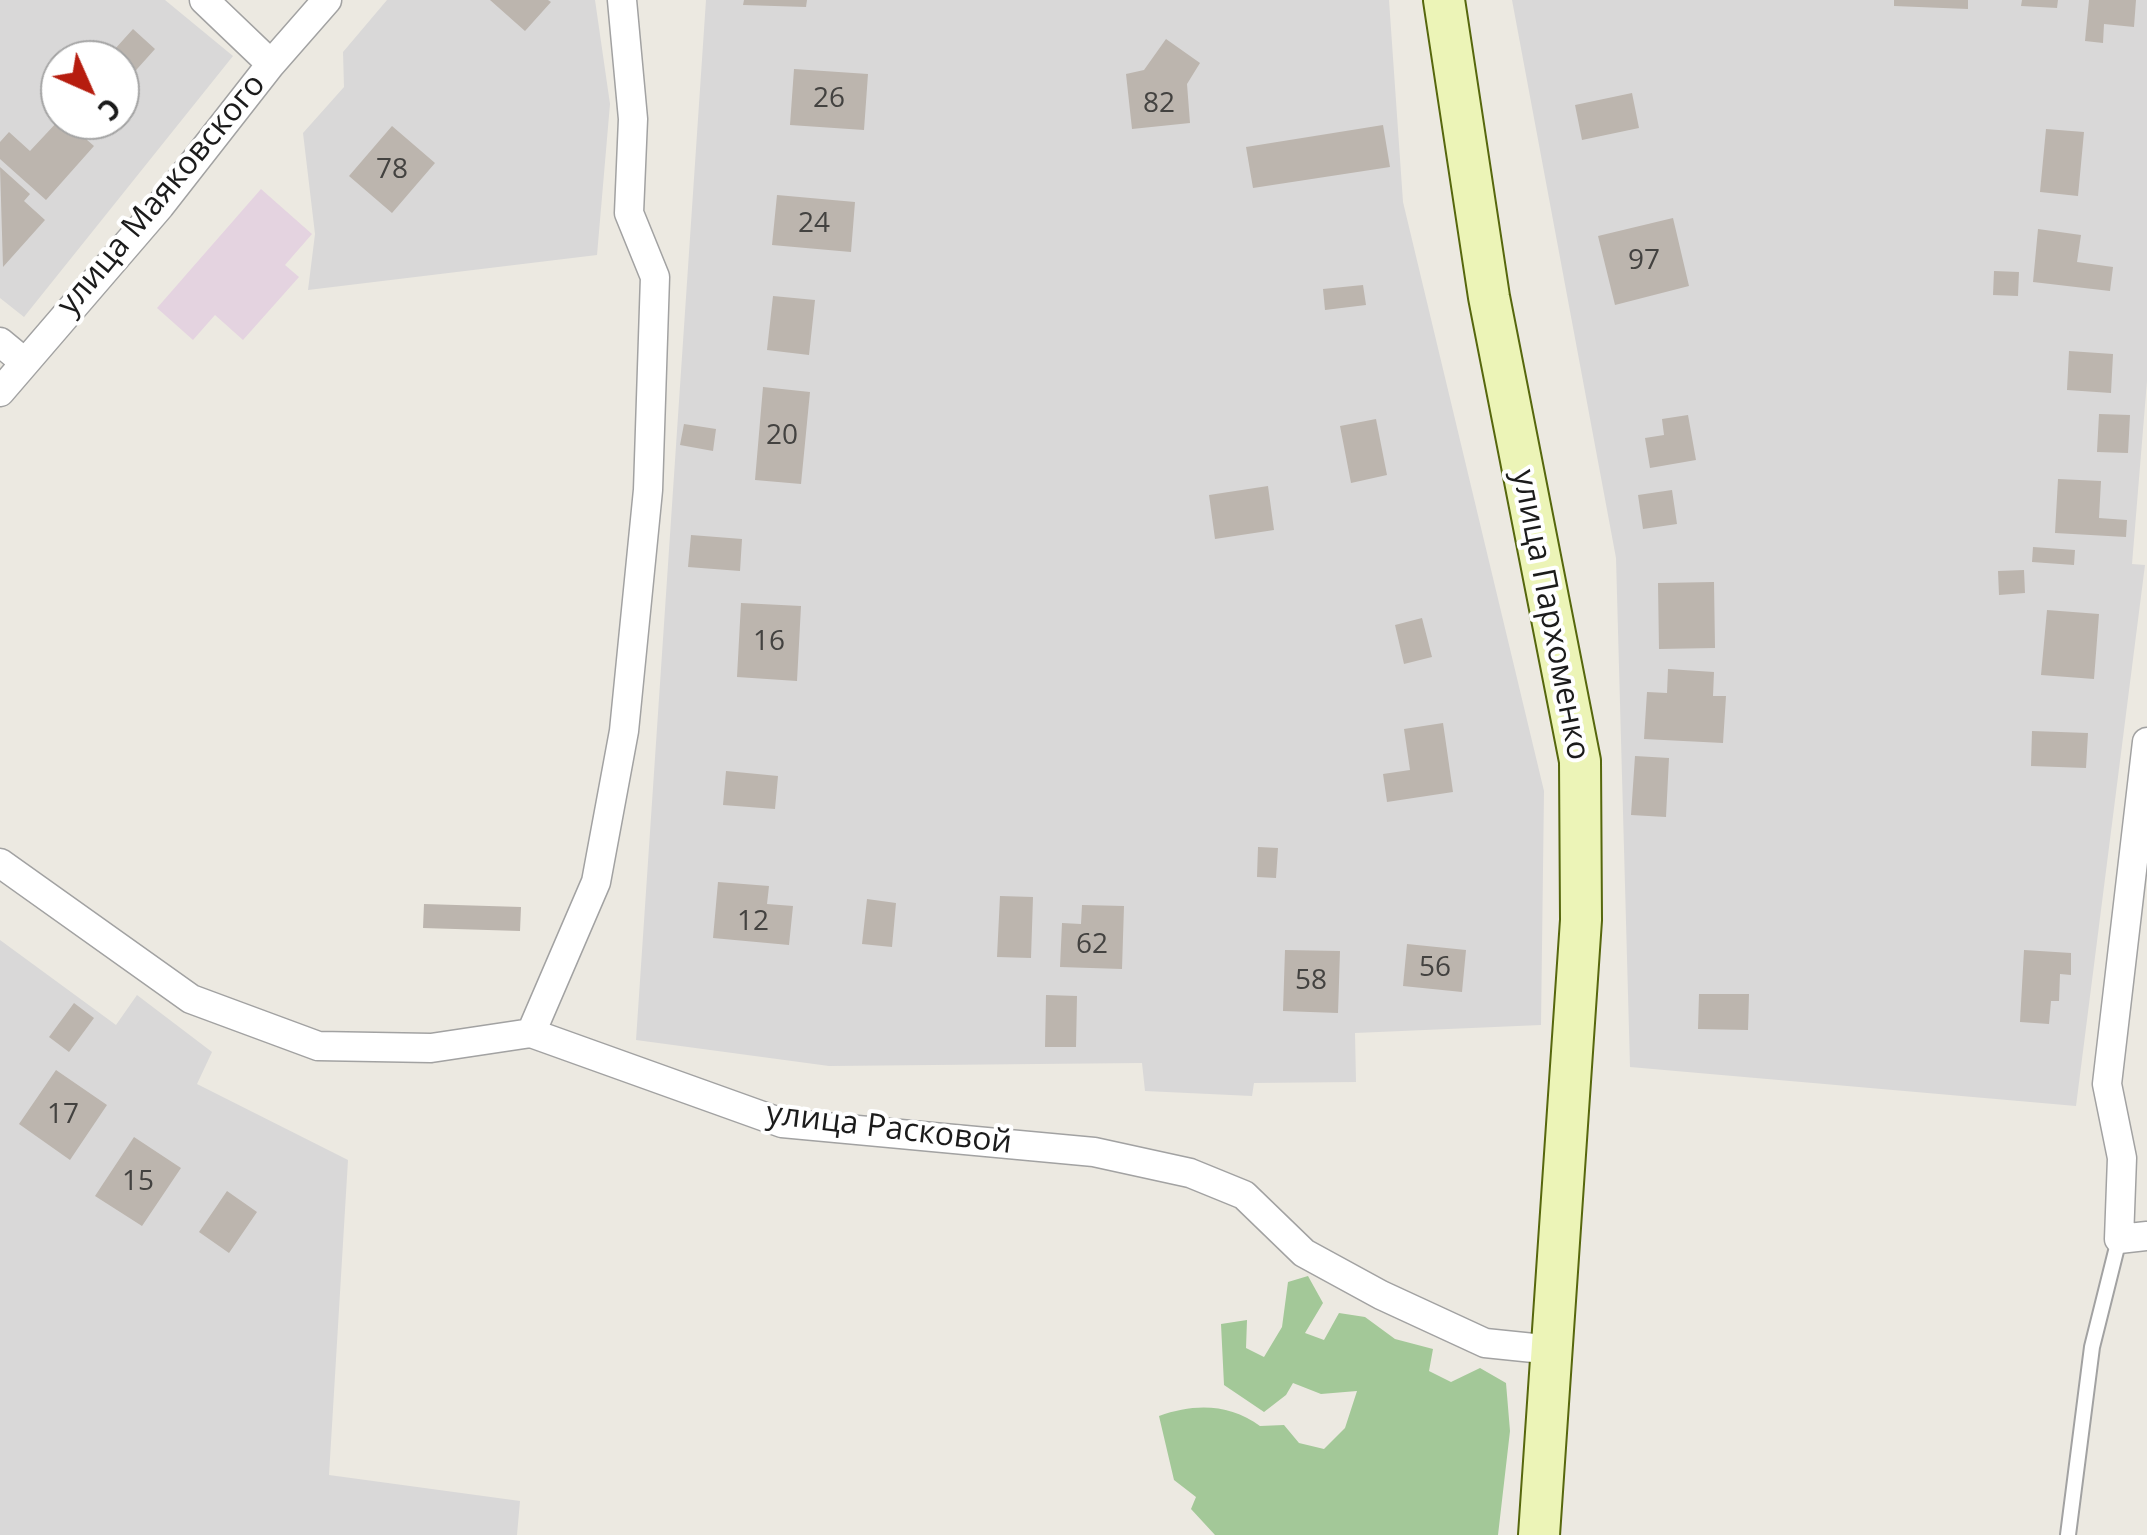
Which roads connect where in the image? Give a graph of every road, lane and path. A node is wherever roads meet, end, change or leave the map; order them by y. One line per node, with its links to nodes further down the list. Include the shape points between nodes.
1 (204, 0): 5 (street)
2 (327, 0): 5 (street, улица Маяковского)
3 (622, 0): 11 (street, via 633,119 630,213 655,277 648,490 624,731 596,882)
4 (1444, 0): 13 (street, улица Пархоменко, via 1490,297 1580,761 1580,920)
5 (270, 64): 7 (street, улица Маяковского, via 160,206)
6 (0, 342): 7 (street)
7 (24, 361): 8 (street, улица Маяковского)
8 (0, 392)
9 (2147, 742): 12 (street, via 2107,1084)
10 (0, 863): 11 (street, улица Расковой, via 191,999 318,1046 431,1048)
11 (531, 1033): 13 (street, улица Расковой, via 782,1123 1094,1152 1190,1173 1244,1195 1304,1254 1381,1295 1485,1342)
12 (2133, 1238): 15 (lane, via 2092,1347)
13 (1553, 1350): 14 (street, улица Пархоменко)
14 (1539, 1535)
15 (2068, 1535)

